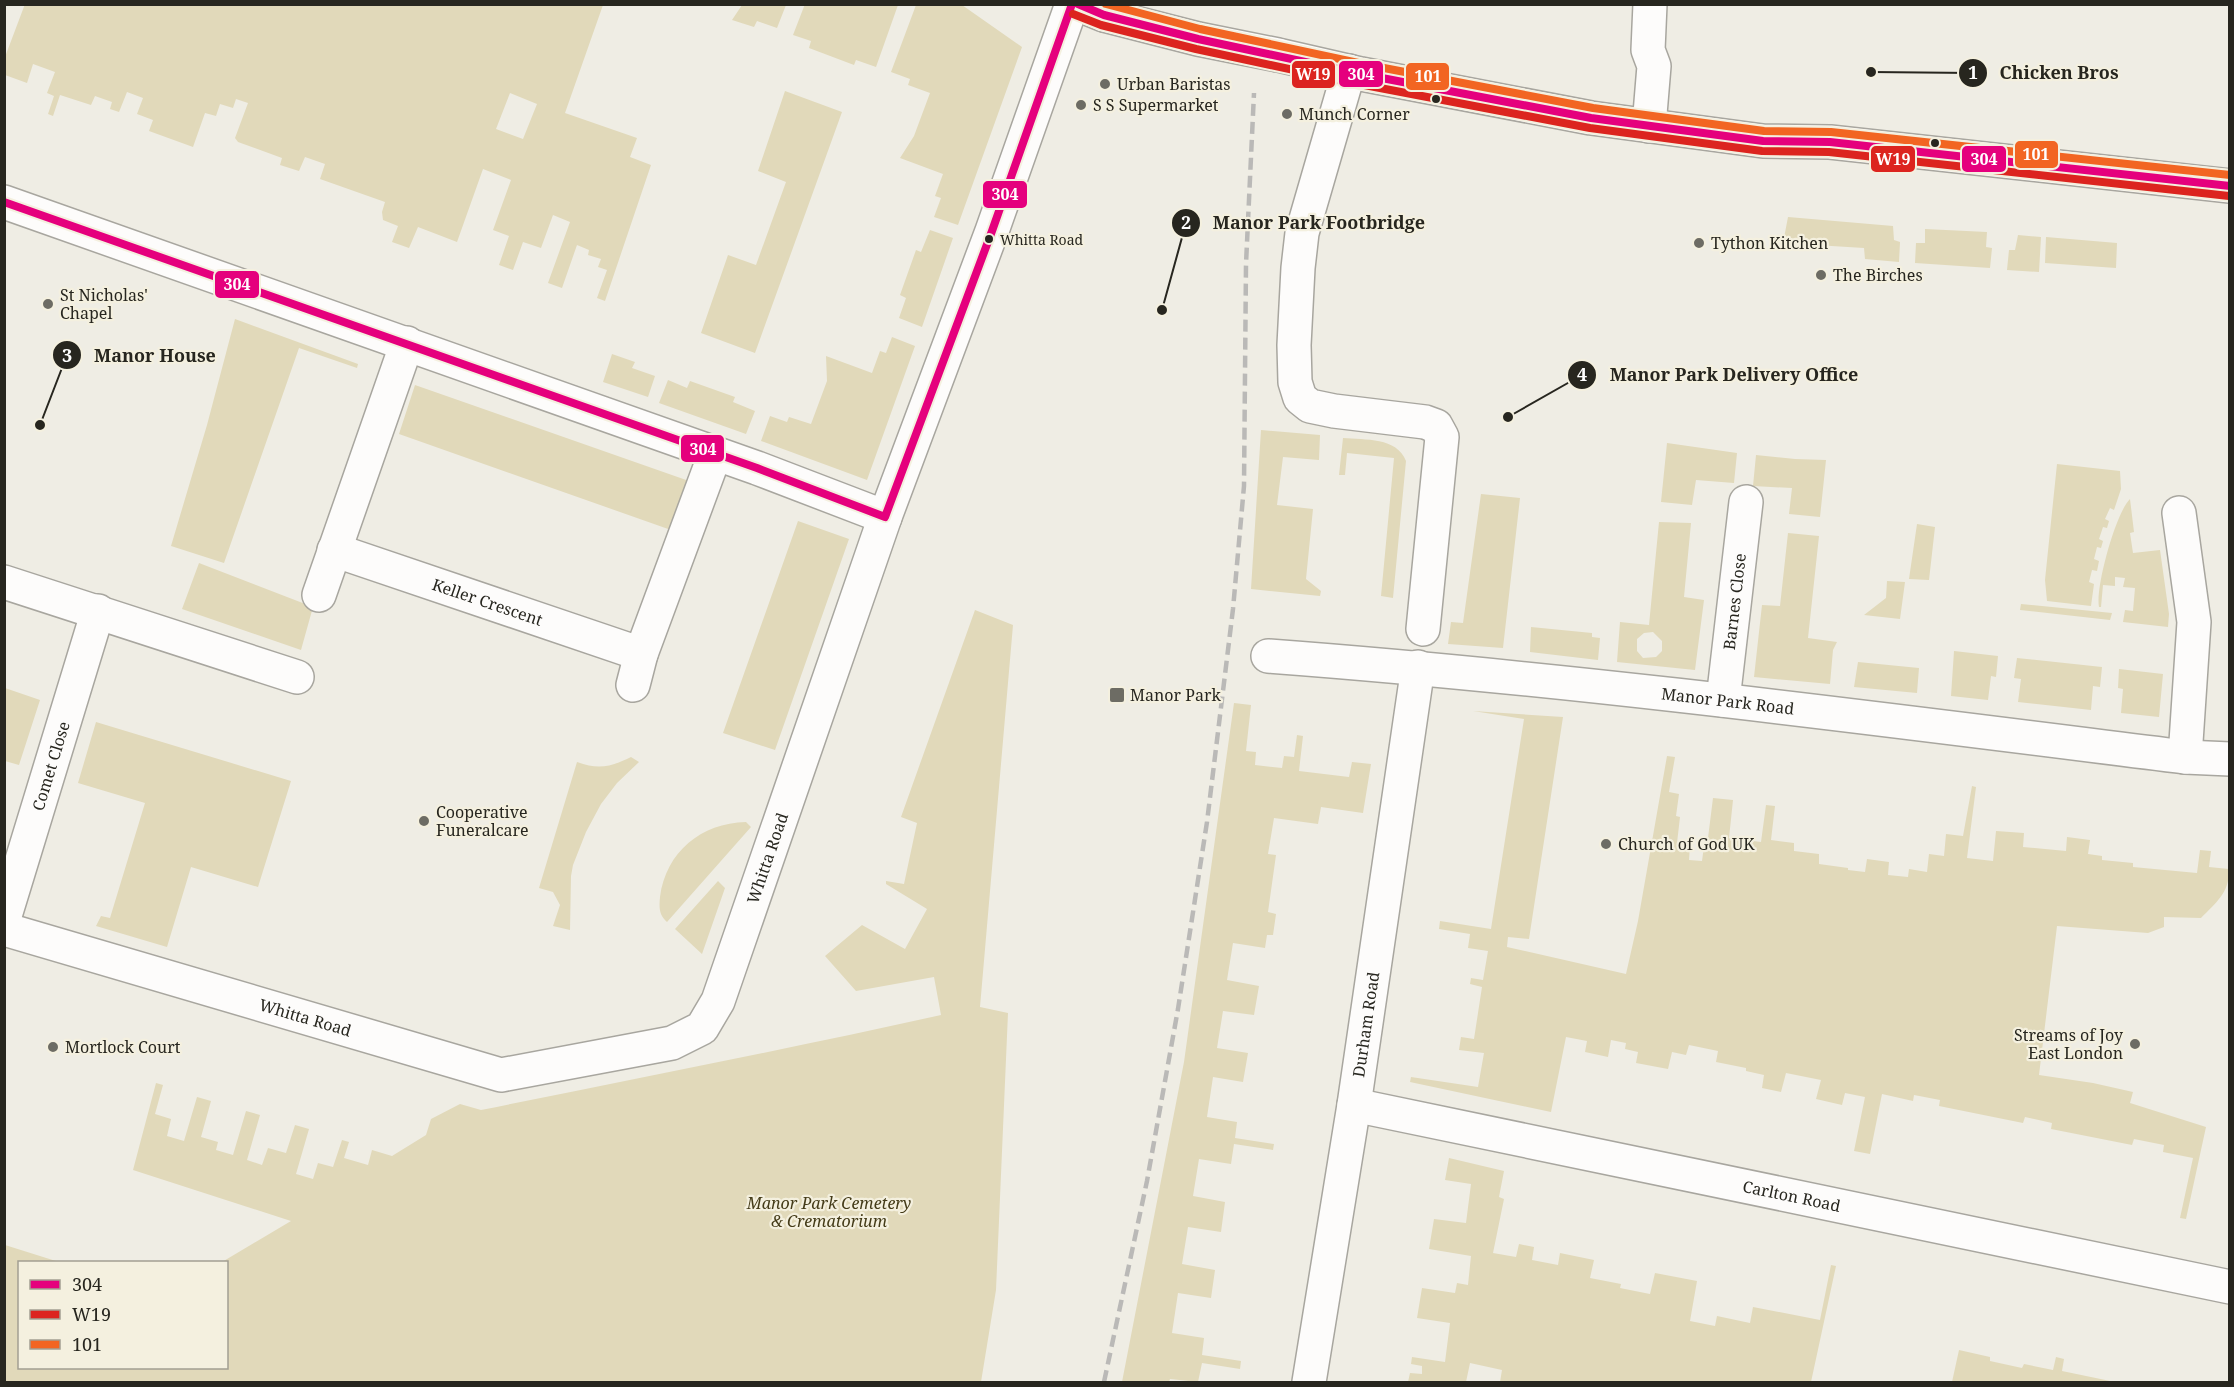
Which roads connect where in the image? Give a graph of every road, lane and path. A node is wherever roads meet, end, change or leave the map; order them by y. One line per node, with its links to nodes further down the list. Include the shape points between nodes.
1 (1072, 4): 12 (street, Whitta Road)
2 (1650, 4): 5 (street, via 1648,50 1654,66)
3 (1090, 10): 4 (street, bridge, via 1198,39)
4 (1349, 71): 5 (street); 17 (street, via 1302,233 1295,382 1300,398 1310,406 1425,422 1436,426 1442,437)
5 (1649, 126): 6 (street, via 1764,141 1830,142)
6 (2229, 186)
7 (4, 202): 8 (street)
8 (407, 344): 9 (street); 13 (street)
9 (715, 453): 12 (street); 13 (street, Keller Crescent, via 637,669)
10 (1746, 502): 21 (street, Barnes Close)
11 (2179, 513): 22 (street, via 2194,622)
12 (885, 517): 25 (street, Whitta Road, via 718,1001 702,1028 672,1043 501,1075)
13 (334, 550): 15 (street)
14 (4, 582): 16 (street)
15 (319, 595)
16 (98, 611): 20 (street); 24 (street, Comet Close)
17 (1423, 629)
18 (1268, 656): 19 (street, Manor Park Road)
19 (1418, 668): 21 (street, Manor Park Road); 26 (street, Durham Road)
20 (297, 676)
21 (1723, 700): 22 (street, Manor Park Road)
22 (2185, 757): 23 (street, Manor Park Road)
23 (2229, 759)
24 (4, 919)
25 (4, 929)
26 (1354, 1105): 27 (street, Carlton Road); 28 (street, Durham Road)
27 (2229, 1287)
28 (1309, 1383)

